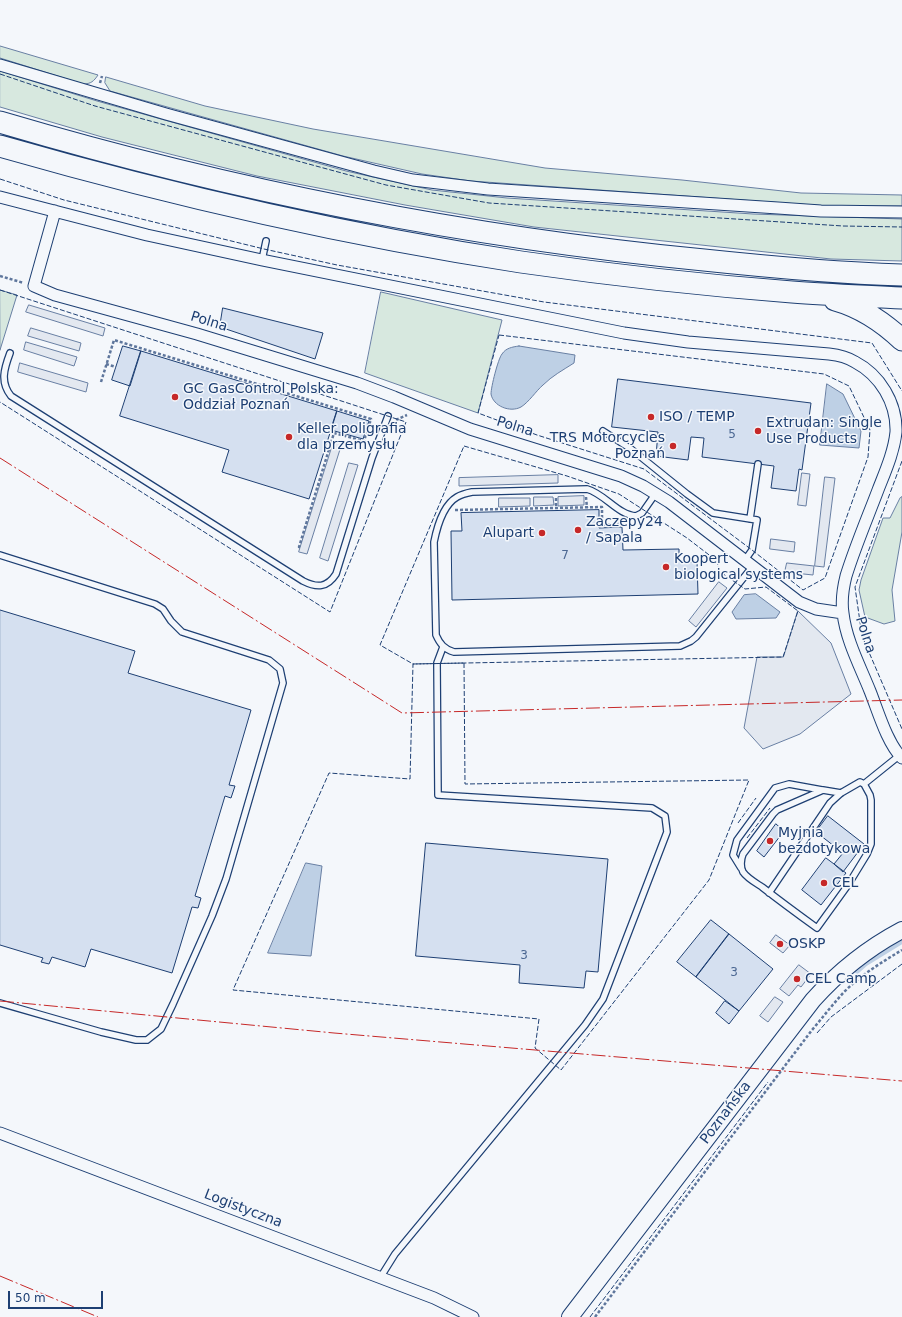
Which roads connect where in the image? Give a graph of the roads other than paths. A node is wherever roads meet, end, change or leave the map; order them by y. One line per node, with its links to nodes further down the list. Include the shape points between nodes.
1 (0, 65): 6 (street, via 374,171 433,183 785,209)
2 (0, 122): 9 (highway, via 215,179 460,228 557,244 657,256 759,266)
3 (0, 146): 10 (highway, via 130,182 386,239 522,262 663,280)
4 (0, 197): 5 (street)
5 (55, 211): 8 (street, via 147,235); 17 (street, Polna, via 34,286 55,295 197,334 357,383 470,429 621,476)
6 (902, 212)
7 (266, 241): 8 (lane)
8 (262, 260): 21 (street, via 632,334 688,342 818,352 854,361 883,387 891,404 896,432 891,455 846,576 842,595)
9 (902, 275)
10 (793, 292): 11 (highway); 12 (highway, via 845,303 868,314)
11 (902, 298)
12 (902, 340)
13 (10, 353): 14 (lane, via 3,382 11,396 314,586 328,583 336,574)
14 (388, 416)
15 (603, 431): 18 (lane, via 631,449 708,509 718,514)
16 (758, 464): 18 (lane)
17 (656, 493): 20 (street, Polna, via 682,510); 22 (lane, via 644,510 633,516 587,489 472,492 452,500 438,527 434,549 436,635)
18 (750, 519): 20 (lane, via 757,520)
19 (0, 555): 30 (lane, via 155,604 182,632 269,660 280,669 283,683 226,879 161,1029 147,1040 136,1040)
20 (749, 563): 21 (street, Polna, via 799,602 816,609); 22 (lane, via 696,637 680,646 454,652)
21 (843, 613): 23 (street, Polna, via 854,651 889,737)
22 (443, 647): 32 (lane, via 437,663 438,795 652,808 665,816 667,832 603,999 585,1025 395,1254)
23 (901, 756): 24 (lane)
24 (864, 784): 26 (lane, via 860,782); 28 (lane, via 871,800 871,844 848,885 817,928)
25 (823, 790): 26 (lane); 27 (lane, via 782,807 772,814 743,854); 27 (lane, via 789,784 775,788 737,840 733,856)
26 (841, 793): 28 (lane, via 830,803)
27 (741, 869): 28 (lane)
28 (769, 893)
29 (902, 930): 34 (street, Poznańska, via 857,958 813,1000)
30 (0, 1002)
31 (0, 1133): 32 (street, Logistyczna)
32 (380, 1278): 33 (street, Logistyczna, via 444,1302)
33 (473, 1317)
34 (570, 1317)

